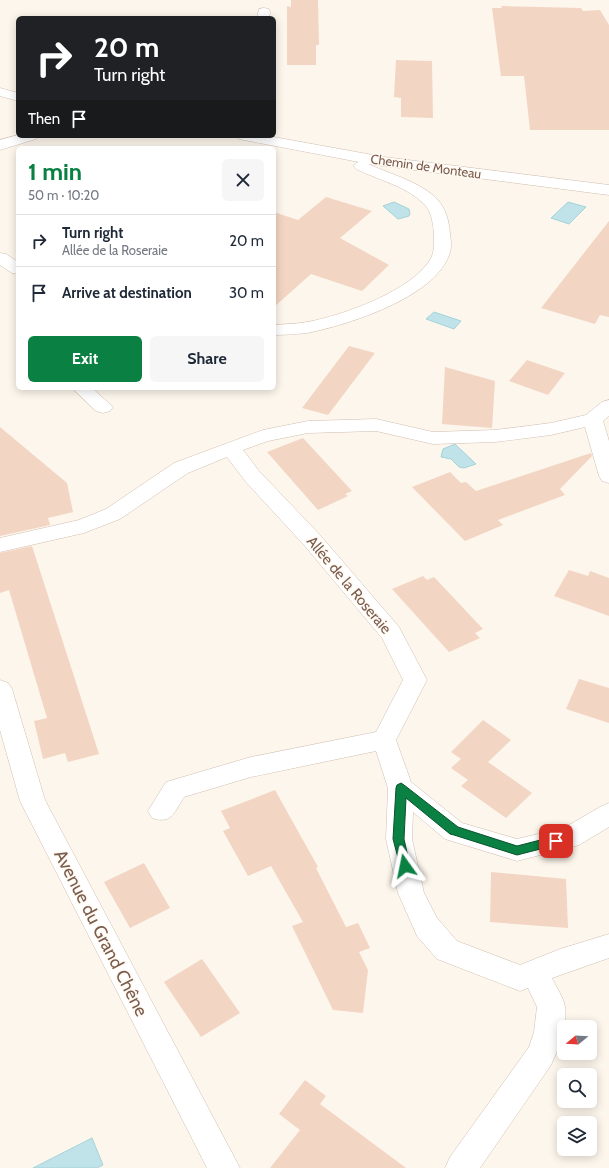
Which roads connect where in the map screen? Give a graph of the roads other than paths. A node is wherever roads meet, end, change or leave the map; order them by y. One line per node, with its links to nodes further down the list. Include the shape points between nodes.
1 (0, 92): 2 (street)
2 (16, 96)
3 (25, 138): 5 (street)
4 (255, 138): 6 (street, Chemin de Monteau)
5 (0, 145)
6 (357, 157): 7 (street, Chemin de Monteau); 10 (street, via 360,166 416,191 429,200 437,210 442,227 440,257 426,277 392,298 366,310 313,326)
7 (609, 190)
8 (0, 258): 9 (street)
9 (16, 268)
10 (276, 330)
11 (83, 390): 12 (street)
12 (103, 406)
13 (609, 406): 14 (street)
14 (593, 419): 15 (street, via 551,429 495,436 433,438 376,425 308,427 263,436); 16 (street)
15 (231, 448): 17 (street, via 181,468 113,514 84,526); 19 (street, Allée de la Roseraie, via 252,476 312,540 392,634 415,680)
16 (609, 476)
17 (0, 545)
18 (0, 689): 25 (street, Avenue du Grand Chêne, via 33,801)
19 (384, 740): 20 (street); 21 (street, via 251,767 175,789)
20 (401, 788): 22 (street, via 454,831 517,850 570,837); 24 (street, via 399,839 410,893 427,927 447,950 479,964 520,978)
21 (161, 811)
22 (609, 814)
23 (609, 946): 24 (street)
24 (535, 972): 26 (street, via 551,1007 549,1032 541,1055)
25 (224, 1168)
26 (461, 1168)

